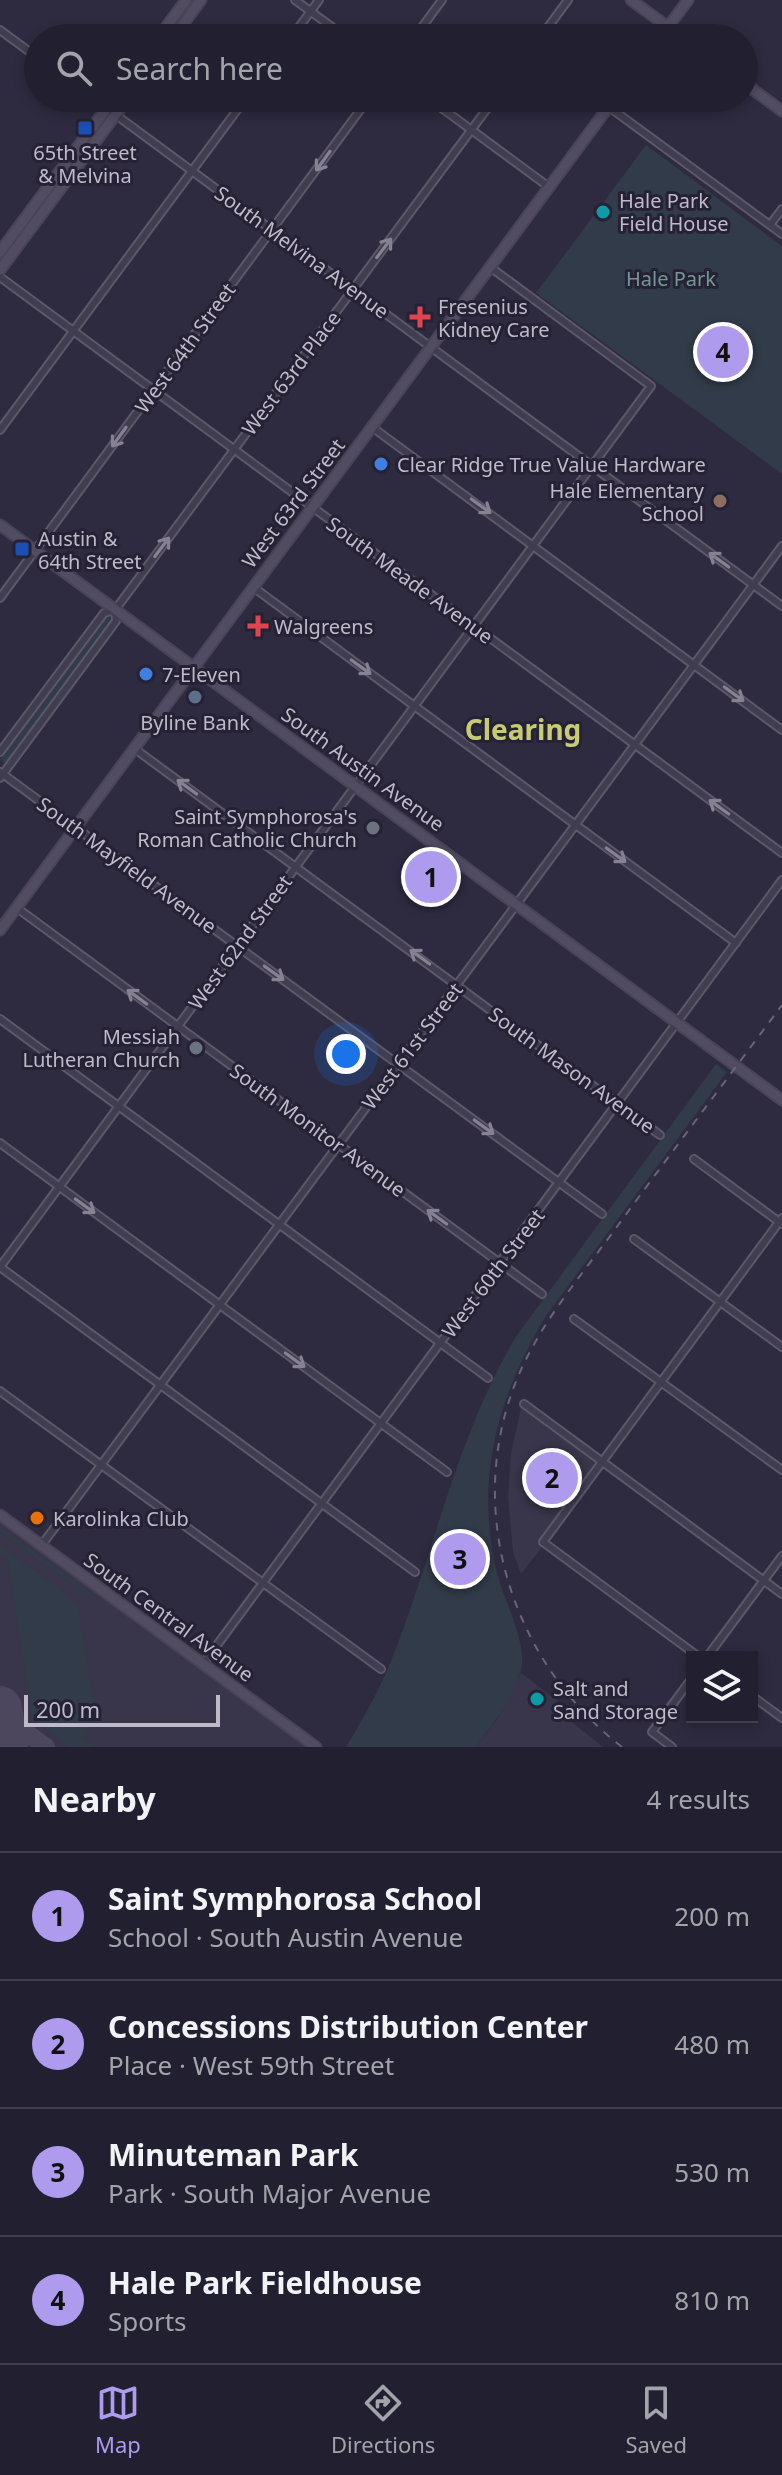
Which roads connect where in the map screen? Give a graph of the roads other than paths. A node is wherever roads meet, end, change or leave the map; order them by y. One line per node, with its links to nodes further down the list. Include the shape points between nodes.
1 (186, 0): 10 (street)
2 (201, 0): 11 (street)
3 (295, 0): 9 (street)
4 (319, 0): 9 (street)
5 (442, 0): 14 (street)
6 (568, 0): 15 (street)
7 (631, 0): 16 (street)
8 (688, 0): 17 (street)
9 (310, 11): 12 (street); 13 (street)
10 (168, 24)
11 (183, 24)
12 (301, 24)
13 (328, 24)
14 (424, 24)
15 (550, 24)
16 (664, 24)
17 (670, 24)
18 (0, 30): 19 (street)
19 (24, 48)
20 (758, 93): 21 (street)
21 (782, 111)
22 (110, 112): 38 (street)
23 (110, 112): 40 (street)
24 (112, 112): 32 (street, South Melvina Avenue)
25 (236, 112): 32 (street)
26 (359, 112): 36 (street, West 64th Street, one-way to 36)
27 (447, 112): 31 (street)
28 (485, 112): 31 (street, West 63rd Place)
29 (605, 112): 33 (street, West 63rd Street)
30 (625, 112): 35 (street)
31 (472, 130): 33 (street); 42 (street, West 63rd Place, one-way to 31)
32 (192, 171): 36 (street, South Melvina Avenue); 43 (street)
33 (549, 187): 39 (street, West 63rd Street)
34 (782, 209): 35 (street)
35 (770, 225): 37 (street)
36 (272, 230): 42 (street, South Melvina Avenue); 45 (street, West 64th Street)
37 (782, 234)
38 (0, 252)
39 (490, 267): 44 (street, West 63rd Street); 49 (street, West 62nd Street, via 651,386)
40 (0, 270)
41 (0, 277): 43 (street, South Meade Avenue)
42 (353, 290): 44 (street, South Melvina Avenue); 48 (street, West 63rd Place)
43 (73, 331): 45 (street, South Meade Avenue); 47 (street)
44 (431, 347): 46 (street, West 63rd Street); 49 (street, South Melvina Avenue)
45 (153, 390): 48 (street, South Meade Avenue); 54 (street, West 64th Street, one-way to 54)
46 (372, 427): 50 (street, West 63rd Street); 52 (street, one-way to 52)
47 (0, 430)
48 (234, 450): 50 (street, South Meade Avenue); 59 (street, West 63rd Place, one-way to 48)
49 (592, 466): 52 (street, West 62nd Street); 55 (street, South Melvina Avenue, one-way to 49)
50 (312, 508): 56 (street, West 63rd Street); 60 (street, South Meade Avenue)
51 (0, 525): 54 (street, South Austin Avenue)
52 (534, 545): 60 (street, West 62nd Street); 61 (street)
53 (782, 546): 55 (street, West 61st Street)
54 (35, 551): 57 (street, West 64th Street); 59 (street, South Austin Avenue)
55 (753, 585): 58 (street, South Melvina Avenue); 61 (street, West 61st Street)
56 (253, 587): 62 (street, West 63rd Street); 63 (street, one-way to 63)
57 (0, 598)
58 (782, 606)
59 (115, 610): 62 (street, South Austin Avenue); 67 (street, West 63rd Place, via 104,613); 68 (street, West 63rd Place, via 116,621)
60 (474, 627): 63 (street, West 62nd Street); 65 (street, South Meade Avenue)
61 (693, 664): 64 (street, one-way to 64); 65 (street, West 61st Street)
62 (194, 667): 66 (street, West 63rd Street); 69 (street, South Austin Avenue)
63 (415, 707): 69 (street, West 62nd Street); 70 (street)
64 (782, 730)
65 (634, 745): 70 (street, West 61st Street); 72 (street, South Meade Avenue, one-way to 65)
66 (135, 749): 71 (street, West 63rd Street); 73 (street, South Mason Avenue, one-way to 66)
67 (0, 752)
68 (1, 775): 71 (street, South Mayfield Avenue)
69 (356, 786): 73 (street, West 62nd Street); 75 (street, South Austin Avenue)
70 (575, 825): 75 (street, West 61st Street); 78 (street, one-way to 78)
71 (76, 828): 76 (street, West 63rd Street); 79 (street, South Mayfield Avenue)
72 (782, 853)
73 (296, 867): 79 (street, West 62nd Street); 80 (street, South Mason Avenue, one-way to 73)
74 (782, 880): 78 (street, West 60th Street)
75 (516, 904): 80 (street, West 61st Street); 82 (street, South Austin Avenue)
76 (17, 908): 77 (street, West 63rd Street); 83 (street, South Monitor Avenue, one-way to 76)
77 (0, 930)
78 (736, 943): 82 (street, West 60th Street)
79 (237, 946): 83 (street, West 62nd Street); 84 (street, South Mayfield Avenue, one-way to 84)
80 (457, 985): 84 (street, West 61st Street); 86 (street, South Mason Avenue)
81 (0, 1019): 87 (street)
82 (677, 1023): 85 (street, South Austin Avenue); 86 (street, West 60th Street)
83 (178, 1027): 87 (street, West 62nd Street); 90 (street, South Monitor Avenue)
84 (398, 1064): 90 (street, West 61st Street); 92 (street, South Mayfield Avenue, one-way to 92)
85 (782, 1100)
86 (618, 1103): 88 (street, South Mason Avenue); 92 (street, West 60th Street)
87 (118, 1107): 93 (street, West 62nd Street); 96 (street)
88 (660, 1135)
89 (0, 1143): 93 (street)
90 (338, 1145): 96 (street, West 61st Street); 98 (street, South Monitor Avenue, one-way to 90)
91 (694, 1159): 95 (street)
92 (559, 1183): 94 (street, South Mayfield Avenue); 98 (street, West 60th Street)
93 (59, 1187): 99 (street, West 62nd Street); 102 (street, one-way to 102)
94 (602, 1214)
95 (781, 1221): 101 (street)
96 (280, 1224): 102 (street, West 61st Street); 104 (street)
97 (634, 1239): 101 (street)
98 (499, 1264): 100 (street, South Monitor Avenue); 104 (street, West 60th Street)
99 (0, 1267): 108 (street)
100 (542, 1294)
101 (720, 1302): 105 (street); 107 (street)
102 (220, 1305): 108 (street, West 61st Street); 111 (street, one-way to 111)
103 (574, 1319): 107 (street)
104 (440, 1343): 106 (street); 111 (street, West 60th Street)
105 (782, 1347)
106 (488, 1378)
107 (661, 1382): 112 (street); 114 (street)
108 (161, 1385): 113 (street, West 61st Street); 116 (street)
109 (0, 1391): 113 (street)
110 (524, 1404): 112 (street)
111 (381, 1423): 115 (street); 116 (street, West 60th Street)
112 (602, 1462): 121 (street); 124 (street, via 543,1542)
113 (101, 1465): 118 (street, West 61st Street); 122 (street)
114 (782, 1470)
115 (447, 1472)
116 (322, 1504): 120 (street); 122 (street, West 60th Street)
117 (0, 1515): 118 (street, South Central Avenue)
118 (41, 1546): 126 (street, South Central Avenue)
119 (782, 1556): 121 (street)
120 (415, 1572)
121 (764, 1581): 123 (street); 125 (street)
122 (263, 1583): 126 (street, West 60th Street); 127 (street)
123 (782, 1594)
124 (691, 1651)
125 (712, 1651)
126 (203, 1664): 131 (street, South Central Avenue)
127 (381, 1669)
128 (686, 1686): 132 (street, via 652,1732)
129 (758, 1700): 130 (street)
130 (782, 1718)
131 (316, 1747)
132 (672, 1747)

